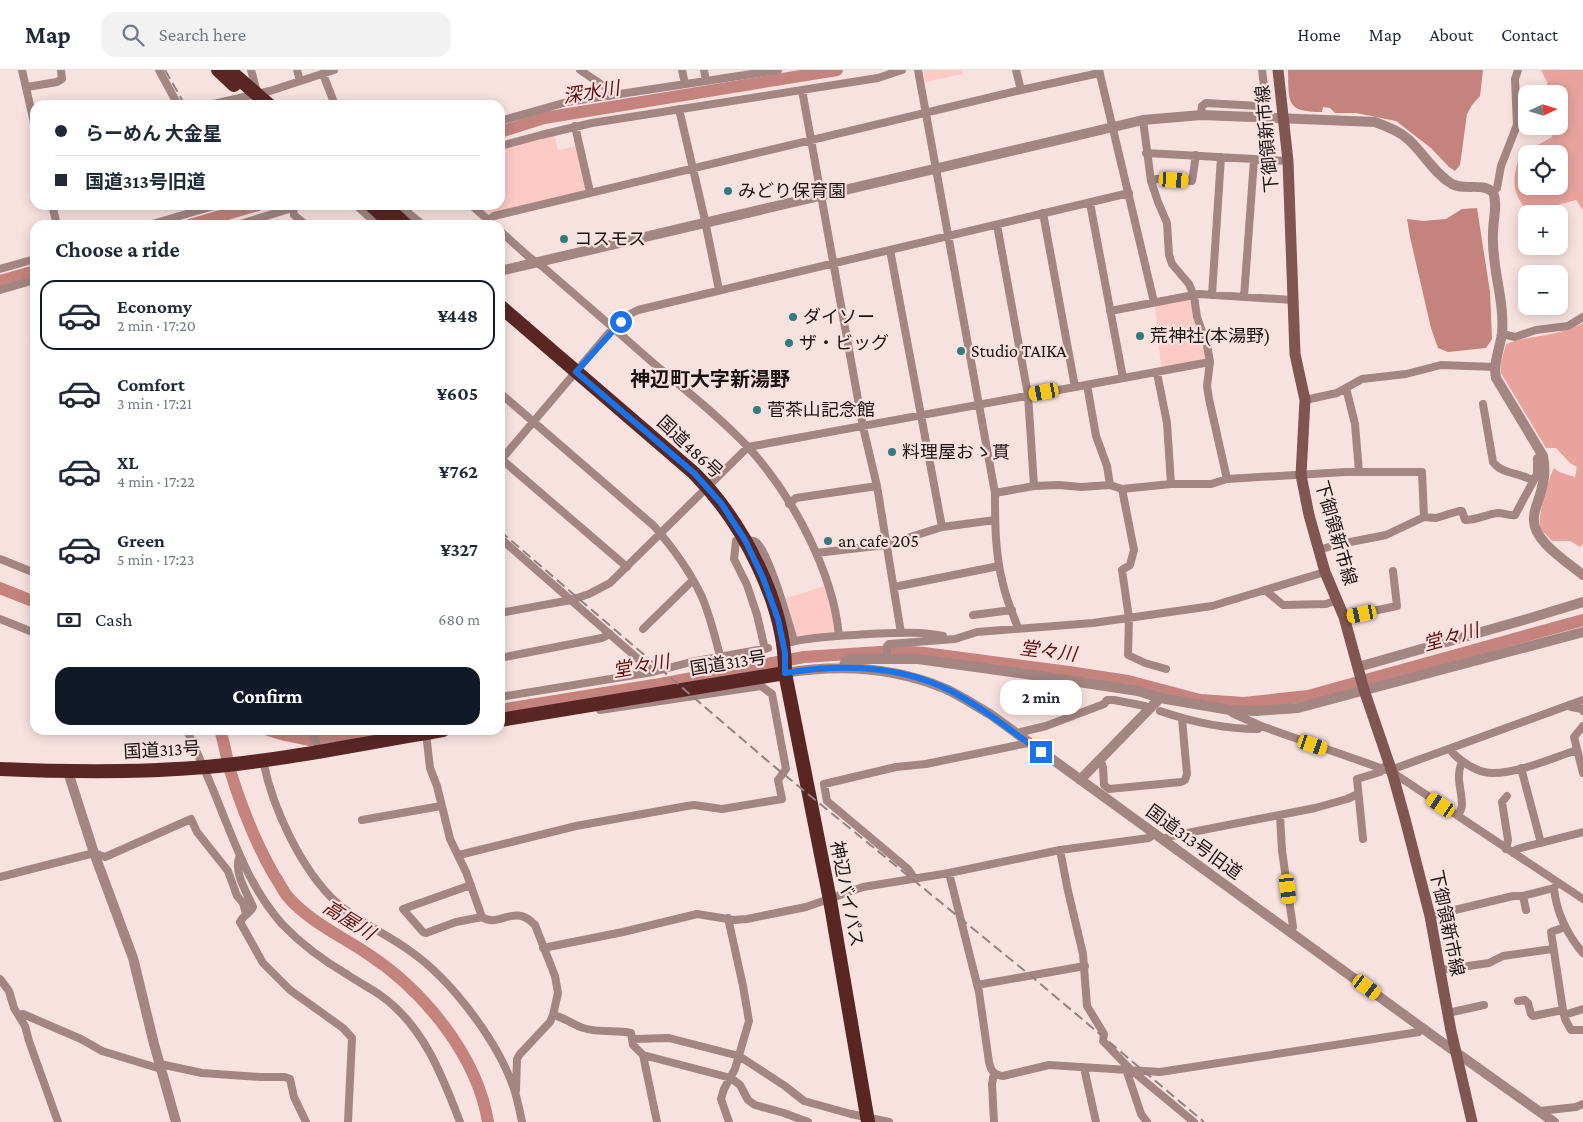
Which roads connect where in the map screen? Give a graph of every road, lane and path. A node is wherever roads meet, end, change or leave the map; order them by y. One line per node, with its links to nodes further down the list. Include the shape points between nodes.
1 (22, 70): 24 (street)
2 (61, 70): 24 (street, via 62,80)
3 (159, 70): 29 (street)
4 (218, 70): 28 (highway)
5 (230, 70): 28 (highway)
6 (251, 70): 28 (street)
7 (297, 70): 21 (street)
8 (580, 70): 27 (street, via 608,89)
9 (682, 70): 23 (street)
10 (704, 70): 22 (street)
11 (778, 70): 20 (street)
12 (902, 70): 25 (street, via 878,78)
13 (918, 70): 34 (street)
14 (1016, 70): 26 (street)
15 (1262, 70): 35 (street, via 1266,101 1258,106 1206,103 1202,106)
16 (1278, 70): 36 (main road, 下御領新市線)
17 (1518, 70): 52 (street, via 1515,79 1517,125)
18 (328, 71): 21 (street); 31 (street)
19 (1099, 71): 26 (street); 40 (street)
20 (744, 73): 22 (street)
21 (300, 81): 28 (street)
22 (706, 81): 23 (street)
23 (685, 84): 27 (street)
24 (27, 87): 32 (street)
25 (802, 90): 33 (street); 41 (street)
26 (1021, 90): 34 (street)
27 (610, 96): 37 (street, via 567,102)
28 (254, 98): 30 (street)
29 (175, 100)
30 (241, 100)
31 (334, 100)
32 (30, 102)
33 (679, 109): 39 (street); 48 (street)
34 (926, 114): 41 (street); 49 (street)
35 (1201, 115): 36 (street); 38 (street)
36 (1284, 118): 47 (main road, 下御領新市線); 52 (street, via 1375,122 1409,140 1442,177 1455,186 1487,187)
37 (505, 120)
38 (1143, 120): 40 (street); 43 (street)
39 (575, 126): 42 (street); 51 (street)
40 (1113, 127): 49 (street); 53 (street)
41 (810, 140): 48 (street); 54 (street)
42 (505, 145)
43 (1146, 153): 44 (street); 50 (street)
44 (1196, 155): 45 (street); 50 (street, via 1192,181)
45 (1221, 157): 46 (street); 87 (street)
46 (1254, 160): 47 (street); 89 (street)
47 (1288, 161): 90 (main road, 下御領新市線)
48 (693, 168): 51 (street); 74 (street)
49 (936, 168): 54 (street); 77 (street)
50 (1151, 181): 88 (street, via 1167,223 1172,264 1189,284)
51 (590, 192): 73 (street, via 494,216)
52 (1493, 192): 97 (street, via 1496,202 1493,237)
53 (1129, 193): 55 (street); 91 (street)
54 (821, 196): 74 (street); 81 (street)
55 (1090, 203): 64 (street); 92 (street)
56 (200, 210): 65 (street)
57 (287, 210): 66 (street)
58 (293, 210): 67 (street)
59 (362, 210): 68 (street)
60 (376, 210): 69 (highway)
61 (390, 210): 70 (highway)
62 (406, 210): 71 (street)
63 (477, 210): 72 (street)
64 (1043, 213): 75 (street); 104 (street)
65 (166, 220)
66 (258, 220)
67 (301, 220)
68 (372, 220)
69 (388, 220)
70 (400, 220)
71 (417, 220)
72 (489, 220)
73 (492, 220)
74 (706, 223): 80 (street); 86 (street)
75 (997, 225): 77 (street); 106 (street)
76 (505, 235): 80 (street)
77 (948, 236): 78 (street); 110 (street)
78 (890, 250): 81 (street); 111 (street)
79 (30, 260): 82 (street)
80 (535, 262): 83 (street); 96 (street)
81 (833, 264): 86 (street); 113 (street)
82 (0, 268)
83 (505, 270)
84 (30, 281): 85 (street)
85 (0, 290)
86 (718, 290): 96 (street, via 638,310)
87 (1212, 295): 88 (street); 89 (street)
88 (1194, 296): 91 (street); 98 (street)
89 (1244, 297): 90 (street)
90 (1292, 300): 108 (main road, 下御領新市線, via 1295,354)
91 (1154, 302): 92 (street)
92 (1110, 310): 102 (street)
93 (505, 311): 101 (highway, 国道486号)
94 (1583, 317): 97 (street, via 1568,326 1536,330 1515,337)
95 (505, 321): 101 (highway, 国道486号)
96 (613, 328): 101 (street); 114 (street)
97 (1502, 334): 99 (street)
98 (1210, 362): 100 (street); 120 (street, via 1207,386)
99 (1494, 367): 105 (street, via 1441,366 1362,379); 116 (street, via 1499,384)
100 (1157, 373): 102 (street); 122 (street, via 1167,423)
101 (574, 375): 112 (street); 127 (highway, 国道486号, via 694,473)
102 (1123, 378): 103 (street)
103 (1087, 384): 104 (street); 123 (street, via 1096,436)
104 (1075, 387): 106 (street)
105 (1346, 388): 108 (street); 118 (street)
106 (1028, 395): 110 (street); 125 (street)
107 (505, 396): 112 (street)
108 (1304, 400): 119 (main road, 下御領新市線)
109 (1484, 404): 121 (street, via 1496,466 1526,475)
110 (979, 405): 111 (street); 128 (street)
111 (921, 416): 113 (street); 132 (street)
112 (534, 421): 115 (street); 133 (street)
113 (863, 426): 114 (street); 124 (street)
114 (748, 447): 127 (street); 129 (street)
115 (505, 453)
116 (1543, 456): 121 (street, via 1537,458); 145 (street, via 1546,470 1534,517 1538,536)
117 (505, 463): 141 (street)
118 (1359, 472): 119 (street); 130 (street, via 1422,472)
119 (1301, 475): 120 (street); 137 (main road, 下御領新市線)
120 (1227, 480): 122 (street, via 1211,484)
121 (1534, 481): 130 (street, via 1515,515 1497,513 1465,520 1459,511 1436,518)
122 (1171, 484): 126 (street)
123 (1110, 485): 125 (street); 126 (street)
124 (877, 486): 129 (street, via 796,498); 136 (street)
125 (1034, 486): 128 (street)
126 (1122, 488): 156 (street, via 1134,550 1130,565 1122,570)
127 (705, 490): 133 (street); 134 (highway, 国道486号, via 721,503)
128 (995, 493): 131 (street)
129 (790, 504): 138 (street)
130 (1424, 517): 137 (street, via 1386,535)
131 (995, 520): 132 (street); 140 (street)
132 (942, 527): 136 (street)
133 (660, 534): 141 (street); 146 (street)
134 (740, 541): 164 (street, via 759,544 782,598 793,642); 169 (highway, 国道486号, via 763,578 778,619); 169 (street, via 734,559)
135 (505, 542): 149 (street)
136 (885, 545): 138 (street); 147 (street)
137 (1319, 550): 144 (main road, 下御領新市線)
138 (816, 553): 164 (street)
139 (0, 559): 143 (street)
140 (999, 566): 147 (street); 153 (street)
141 (627, 568): 149 (street, via 610,583)
142 (1393, 570): 155 (street, via 1397,606)
143 (30, 571)
144 (1325, 572): 148 (street); 150 (main road, 下御領新市線)
145 (1583, 575)
146 (693, 580): 159 (street); 166 (street, via 713,627)
147 (894, 587): 162 (street)
148 (1265, 590): 150 (street, via 1282,605 1326,604); 156 (street, via 1212,606)
149 (571, 600): 152 (street); 163 (street)
150 (1337, 600): 155 (main road, 下御領新市線)
151 (1583, 602): 173 (street, via 1527,619)
152 (505, 610)
153 (1012, 610): 154 (street); 158 (street)
154 (973, 615)
155 (1344, 617): 173 (main road, 下御領新市線)
156 (1129, 618): 158 (street); 171 (street, via 1128,655)
157 (0, 619): 160 (street)
158 (1018, 628): 165 (street, via 977,632)
159 (643, 629)
160 (30, 631)
161 (1583, 632): 173 (street)
162 (900, 633): 164 (street); 165 (street, via 929,633)
163 (610, 634): 167 (street); 172 (street)
164 (839, 636)
165 (955, 639): 168 (street, via 889,644)
166 (720, 656): 169 (street); 172 (street)
167 (505, 657)
168 (887, 658): 170 (street, via 850,659); 175 (street, via 918,659 1026,674)
169 (778, 659): 170 (street, 国道313号旧道, via 803,670); 179 (highway, 国道313号); 228 (highway, 神辺バイパス)
170 (843, 667): 191 (street, 国道313号旧道, via 899,674 948,690 990,714)
171 (1166, 668)
172 (653, 672): 174 (street)
173 (1362, 680): 180 (street, via 1298,708); 200 (main road, 下御領新市線)
174 (505, 696)
175 (1160, 698): 180 (street); 197 (street)
176 (1583, 700): 177 (street)
177 (1569, 705): 181 (street); 194 (street)
178 (1145, 706): 191 (street, via 1107,700 1104,704 1046,726 1021,732)
179 (579, 707): 183 (highway, 国道313号); 219 (street, via 598,710 761,686 772,694 781,741 786,769 778,780 782,799 722,809 687,806 576,826)
180 (1230, 710): 185 (street)
181 (1583, 710)
182 (1160, 711): 184 (street)
183 (505, 719)
184 (1182, 719): 185 (street, via 1236,729 1258,729); 197 (street, via 1185,780 1109,789 1104,785)
185 (1261, 726): 200 (street)
186 (1583, 726): 195 (street, via 1574,737)
187 (189, 735): 199 (street)
188 (312, 735): 193 (street)
189 (411, 735): 193 (highway, 国道313号)
190 (426, 735): 208 (street, via 430,768)
191 (1019, 736): 192 (street, 国道313号旧道)
192 (1028, 743): 205 (street, 国道313号旧道); 223 (street, via 824,784 827,801 908,869)
193 (318, 747): 196 (highway, 国道313号)
194 (1450, 749): 198 (street); 200 (street, via 1396,768)
195 (1577, 750): 201 (street); 204 (street)
196 (260, 760): 199 (highway, 国道313号); 261 (street, via 282,821 308,869 338,904 412,951 448,985 488,1038)
197 (1100, 760): 205 (street)
198 (1462, 762): 201 (street, via 1494,774); 210 (street, via 1458,781 1462,807)
199 (205, 767): 203 (highway, 国道313号); 220 (street)
200 (1387, 768): 206 (street, via 1357,779); 210 (street); 231 (main road, 下御領新市線)
201 (1521, 768): 215 (street)
202 (0, 769): 203 (highway, 国道313号)
203 (68, 772): 218 (street)
204 (1583, 773)
205 (1080, 780): 213 (street, 国道313号旧道)
206 (1358, 794): 209 (street, via 1340,802); 214 (street)
207 (1507, 796): 217 (street, via 1502,802)
208 (441, 806): 211 (street); 219 (street)
209 (1280, 815): 213 (street); 235 (street, via 1293,927)
210 (1458, 816): 217 (street)
211 (362, 820)
212 (1583, 832): 215 (street)
213 (1158, 837): 216 (street); 235 (street, 国道313号旧道)
214 (1363, 839)
215 (1541, 843): 217 (street)
216 (1060, 850): 221 (street); 239 (street)
217 (1510, 851): 225 (street)
218 (94, 853): 222 (street); 230 (street, via 105,857 191,819 197,832 228,871); 256 (street, via 133,958)
219 (458, 854): 224 (street)
220 (239, 858): 230 (street, via 237,865 253,907); 269 (street, via 262,898 304,946 381,995 407,1019 434,1057)
221 (949, 873): 223 (street); 242 (street)
222 (0, 877)
223 (914, 878): 228 (street, via 863,887)
224 (471, 885): 232 (street); 232 (street, via 403,909 426,933 462,920)
225 (1556, 886): 226 (street); 227 (street); 234 (street, via 1555,896)
226 (1523, 896): 229 (street); 231 (street)
227 (1583, 899)
228 (830, 900): 233 (street, via 747,919); 264 (highway, 神辺バイパス)
229 (1526, 910)
230 (246, 914): 268 (street, via 240,922 264,963 290,990 352,1038)
231 (1430, 916): 240 (main road, 下御領新市線)
232 (482, 917): 236 (street, via 490,920 518,914 529,918)
233 (728, 918): 236 (street, via 697,914); 255 (street, via 749,1021)
234 (1565, 927): 237 (street, via 1550,932); 238 (street)
235 (1290, 932): 250 (street, 国道313号旧道)
236 (543, 948): 249 (street, via 558,986)
237 (1552, 949): 240 (street); 247 (street)
238 (1583, 953)
239 (1084, 966): 242 (street); 258 (street, via 1087,1006 1104,1034 1103,1041)
240 (1440, 970): 246 (main road, 下御領新市線)
241 (0, 979): 248 (street)
242 (977, 985): 259 (street, via 988,1062)
243 (1518, 1002): 247 (street, via 1525,1000 1533,1016)
244 (1484, 1005): 246 (street)
245 (1583, 1009): 247 (street)
246 (1448, 1012): 253 (main road, 下御領新市線)
247 (1563, 1012): 251 (street, via 1572,1030)
248 (19, 1014): 256 (street, via 102,1051); 265 (street)
249 (553, 1015): 252 (street, via 582,1028 631,1033); 261 (street, via 517,1059)
250 (1424, 1028): 253 (street, 国道313号旧道); 258 (street, via 1420,1032 1160,1072)
251 (1583, 1030)
252 (633, 1039): 254 (street); 255 (street, via 669,1038)
253 (1456, 1052): 263 (street, 国道313号旧道); 279 (main road, 下御領新市線)
254 (643, 1055): 260 (street); 271 (street)
255 (739, 1056): 260 (street); 264 (street, via 804,1101)
256 (160, 1066): 266 (street); 267 (street, via 202,1073 290,1078 294,1097)
257 (1084, 1068): 258 (street); 259 (street, via 1049,1066 1003,1076); 276 (street)
258 (1128, 1069): 277 (street, via 1141,1114); 278 (street)
259 (994, 1073): 275 (street)
260 (731, 1078): 272 (street, via 721,1099); 273 (street, via 755,1105)
261 (515, 1092): 270 (street)
262 (1583, 1104): 263 (street)
263 (1540, 1112): 280 (street, 国道313号旧道)
264 (867, 1120): 274 (street)
265 (58, 1122)
266 (176, 1122)
267 (306, 1122)
268 (348, 1122)
269 (460, 1122)
270 (522, 1122)
271 (657, 1122)
272 (728, 1122)
273 (808, 1122)
274 (889, 1122)
275 (994, 1122)
276 (1096, 1122)
277 (1147, 1122)
278 (1194, 1122)
279 (1472, 1122)
280 (1554, 1122)

